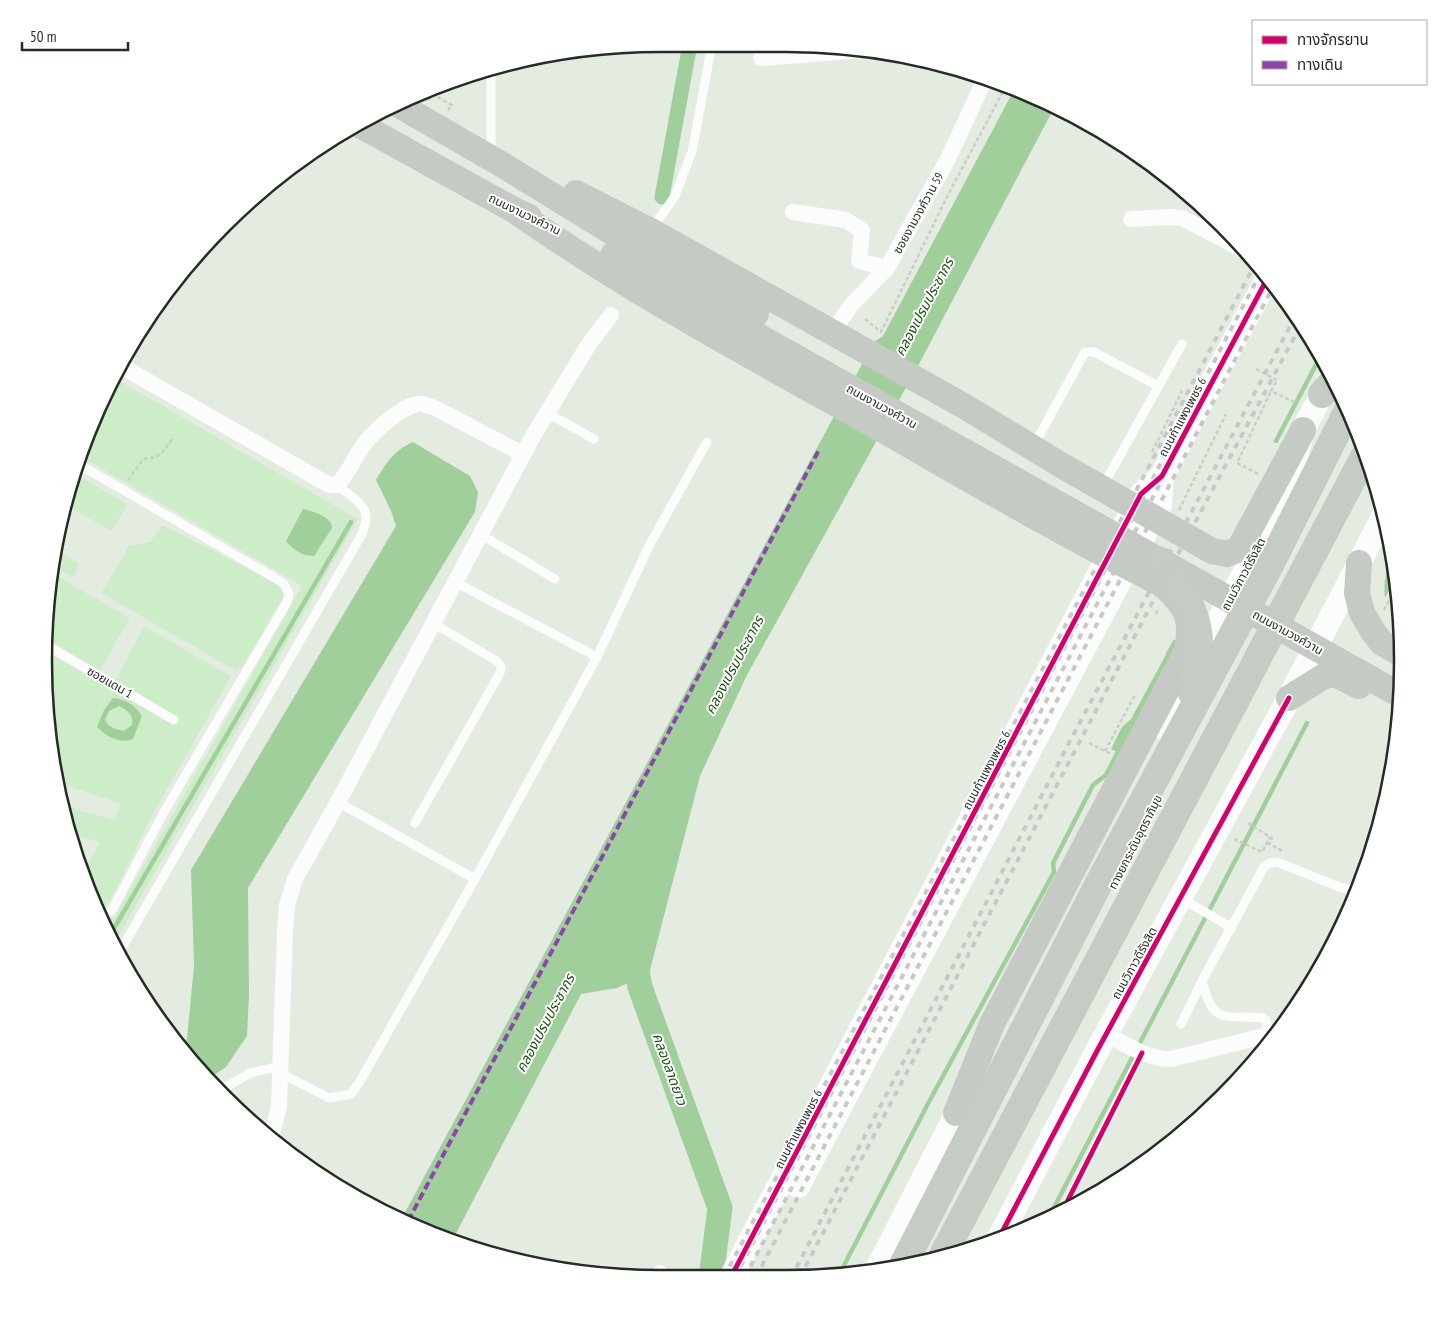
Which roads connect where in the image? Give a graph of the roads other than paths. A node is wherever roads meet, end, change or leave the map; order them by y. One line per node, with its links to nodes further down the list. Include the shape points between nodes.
1 (711, 52): 12 (lane, via 692,152 675,196)
2 (818, 54): 3 (street)
3 (761, 58)
4 (491, 77): 8 (lane)
5 (983, 85): 15 (street, ซอยงามวงศ์วาน 59, via 948,159)
6 (406, 109): 8 (main road, ถนนงามวงศ์วาน)
7 (367, 129): 9 (main road, ถนนงามวงศ์วาน)
8 (496, 161): 12 (main road, via 591,200); 14 (main road, ถนนงามวงศ์วาน)
9 (514, 210): 14 (main road, ถนนงามวงศ์วาน); 40 (main road, via 601,268)
10 (793, 212): 15 (street, via 846,220 862,230 859,261)
11 (1131, 219): 13 (street, via 1182,218)
12 (651, 231): 18 (main road)
13 (1224, 240)
14 (618, 247): 44 (main road, ถนนงามวงศ์วาน); 52 (main road, ถนนงามวงศ์วาน)
15 (888, 268): 18 (street, ซอยงามวงศ์วาน 59, via 852,304)
16 (1264, 285): 39 (main road, ถนนกำแพงเพชร 6, via 1155,467 1141,494)
17 (611, 315): 23 (street, via 589,344)
18 (832, 333): 30 (main road)
19 (1182, 344): 22 (lane)
20 (127, 370): 36 (street, via 328,485)
21 (1328, 384): 26 (main road, ถนนวิภาวดีรังสิต)
22 (1158, 386): 30 (lane, via 1094,352 1085,352); 37 (lane)
23 (547, 413): 28 (lane); 31 (street)
24 (1343, 416): 38 (highway)
25 (1344, 418): 80 (highway, ถนนวิภาวดีรังสิต, via 1270,565 1098,885)
26 (1303, 430): 38 (main road, ถนนวิภาวดีรังสิต); 39 (main road, via 1239,549 1227,554 1212,551)
27 (1349, 431): 79 (highway, ทางยกระดับอุตราภิมุข)
28 (594, 439)
29 (707, 442): 51 (lane, via 650,544)
30 (1032, 447): 33 (main road)
31 (523, 454): 36 (street, via 433,407 419,404 406,408 366,442); 42 (street)
32 (1361, 462): 77 (highway, ทางยกระดับอุตราภิมุข)
33 (1061, 465): 37 (main road); 40 (main road, via 1083,488 1067,520 1058,522)
34 (84, 469): 63 (lane, via 273,577 284,584 289,594 164,812 112,910)
35 (1366, 478): 76 (highway, ถนนวิภาวดีรังสิต, via 1308,584)
36 (337, 485): 65 (lane, via 362,506 367,519 362,534)
37 (1102, 488): 39 (main road)
38 (1286, 493): 73 (main road, ถนนวิภาวดีรังสิต)
39 (1144, 512): 43 (main road, ถนนกำแพงเพชร 6)
40 (1032, 515): 43 (main road)
41 (1379, 525): 45 (main road, ถนนวิภาวดีรังสิต)
42 (480, 534): 46 (lane); 47 (street)
43 (1118, 561): 73 (main road, via 1162,584 1178,598 1188,615 1191,632 1187,651 992,1024); 82 (main road, ถนนกำแพงเพชร 6)
44 (1161, 561): 53 (main road, ถนนงามวงศ์วาน); 78 (highway, via 1193,611 1198,635 1199,669 1191,696 1009,1058)
45 (1358, 563): 50 (main road, via 1357,593 1362,613 1374,633); 55 (main road, ถนนวิภาวดีรังสิต)
46 (555, 579)
47 (455, 582): 48 (street); 51 (lane)
48 (433, 623): 58 (street); 59 (lane, via 495,660 501,668)
49 (53, 649): 57 (lane, ซอยแดน 1)
50 (1392, 649): 54 (main road, via 1368,644 1362,649 1356,663 1361,679)
51 (597, 657): 60 (lane)
52 (1394, 671)
53 (1393, 691)
54 (1371, 692): 55 (main road, via 1336,675 1326,675); 56 (main road)
55 (1289, 698): 62 (main road, ถนนวิภาวดีรังสิต)
56 (1393, 704)
57 (174, 720)
58 (338, 802): 60 (lane); 71 (street, via 295,879 287,905)
59 (414, 823)
60 (475, 879): 71 (lane, via 351,1094 329,1098)
61 (1350, 889): 64 (lane, via 1270,862 1264,866)
62 (1180, 898): 64 (lane); 69 (main road, ถนนวิภาวดีรังสิต)
63 (107, 912)
64 (1232, 928): 66 (lane)
65 (123, 945)
66 (1202, 981): 67 (lane); 68 (lane, via 1214,1011 1229,1018 1263,1018)
67 (1182, 1024)
68 (1270, 1030)
69 (1106, 1034): 70 (street, via 1156,1058 1171,1059); 75 (main road, ถนนวิภาวดีรังสิต)
70 (1265, 1036)
71 (280, 1069): 72 (lane, via 250,1073); 74 (street)
72 (227, 1087)
73 (956, 1113): 81 (main road, ถนนวิภาวดีรังสิต)
74 (273, 1129)
75 (1004, 1229)
76 (969, 1241)
77 (947, 1248)
78 (921, 1254)
79 (922, 1254)
80 (907, 1258)
81 (881, 1262)
82 (741, 1270)

